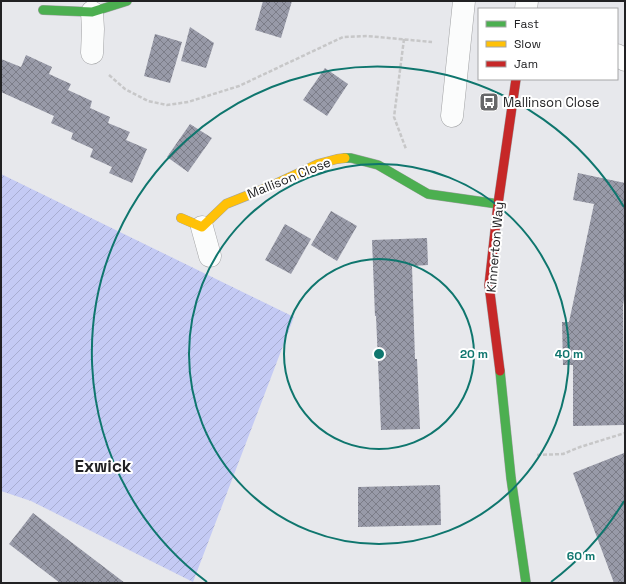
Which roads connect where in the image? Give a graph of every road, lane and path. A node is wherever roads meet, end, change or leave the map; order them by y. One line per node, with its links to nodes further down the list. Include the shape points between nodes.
1 (127, 1): 4 (street)
2 (464, 1): 6 (street)
3 (43, 10): 4 (street)
4 (92, 12): 7 (street)
5 (404, 39): 6 (path); 7 (path, via 343,37 239,86 188,102 167,105 148,101 125,89 108,74); 10 (path, via 394,117)
6 (460, 45): 9 (street)
7 (92, 52)
8 (516, 80): 11 (street, Kinnerton Way)
9 (452, 116)
10 (420, 189): 11 (street, Mallison Close, via 428,194); 13 (street, Mallison Close, via 378,165 351,158 337,159 318,164 226,204)
11 (498, 204): 17 (street, Kinnerton Way, via 489,285)
12 (181, 218): 13 (street)
13 (202, 228): 14 (street)
14 (210, 256)
15 (625, 433): 16 (path, via 564,454)
16 (535, 455)
17 (526, 583)

